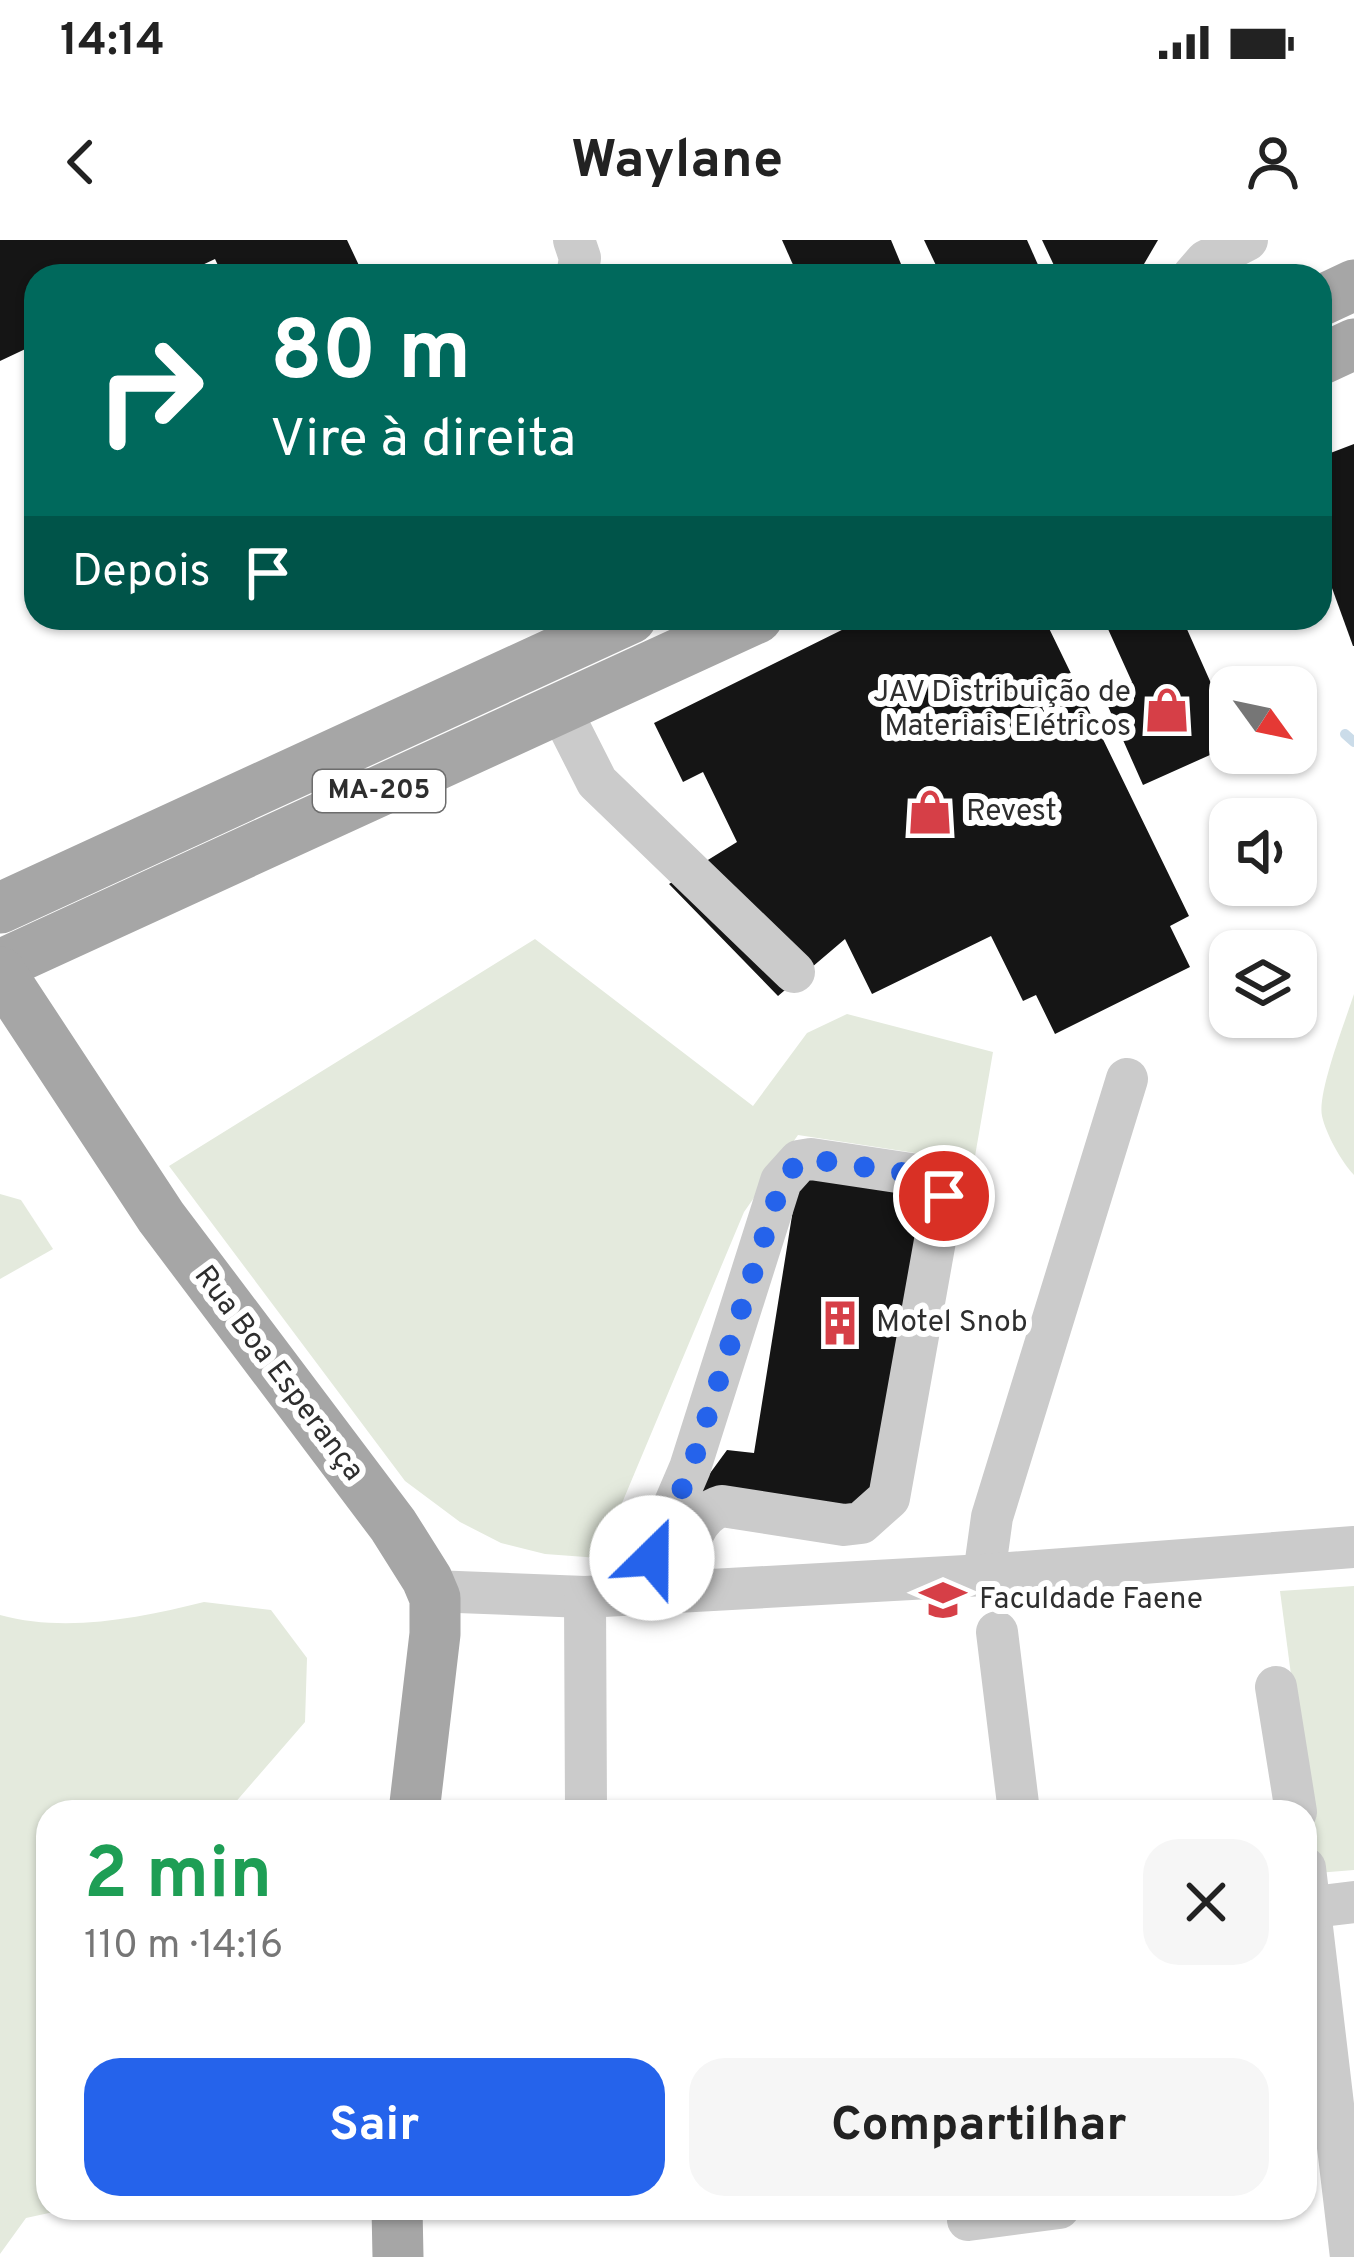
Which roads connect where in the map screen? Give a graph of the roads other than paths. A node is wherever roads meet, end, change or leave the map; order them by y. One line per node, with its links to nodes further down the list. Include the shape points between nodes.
1 (1247, 240): 2 (street)
2 (1192, 263)
3 (604, 630): 6 (main road, MA-205)
4 (731, 630): 5 (main road, MA-205)
5 (560, 709): 7 (main road, MA-205); 8 (street, via 597,782)
6 (0, 908)
7 (0, 969): 12 (main road, Rua Boa Esperança, via 161,1217 393,1526)
8 (794, 972)
9 (1127, 1079): 11 (street, via 992,1517)
10 (1354, 1547): 11 (street)
11 (984, 1575): 13 (street)
12 (432, 1591): 15 (street); 18 (main road, Rua Boa Esperança, via 435,1634)
13 (678, 1592): 14 (street); 14 (street, via 693,1534 711,1510 844,1525 861,1523 889,1498 944,1196 931,1177 811,1159 782,1181 691,1468)
14 (636, 1594): 15 (street)
15 (585, 1597): 19 (street)
16 (997, 1632): 20 (street)
17 (1276, 1687): 21 (street)
18 (415, 1800)
19 (586, 1800)
20 (1018, 1800)
21 (1294, 1800)
22 (1317, 1896): 23 (street)
23 (1354, 1902)
24 (1317, 2068): 25 (street)
25 (1323, 2172): 28 (street)
26 (397, 2220): 27 (main road)
27 (398, 2257)
28 (1351, 2257)

